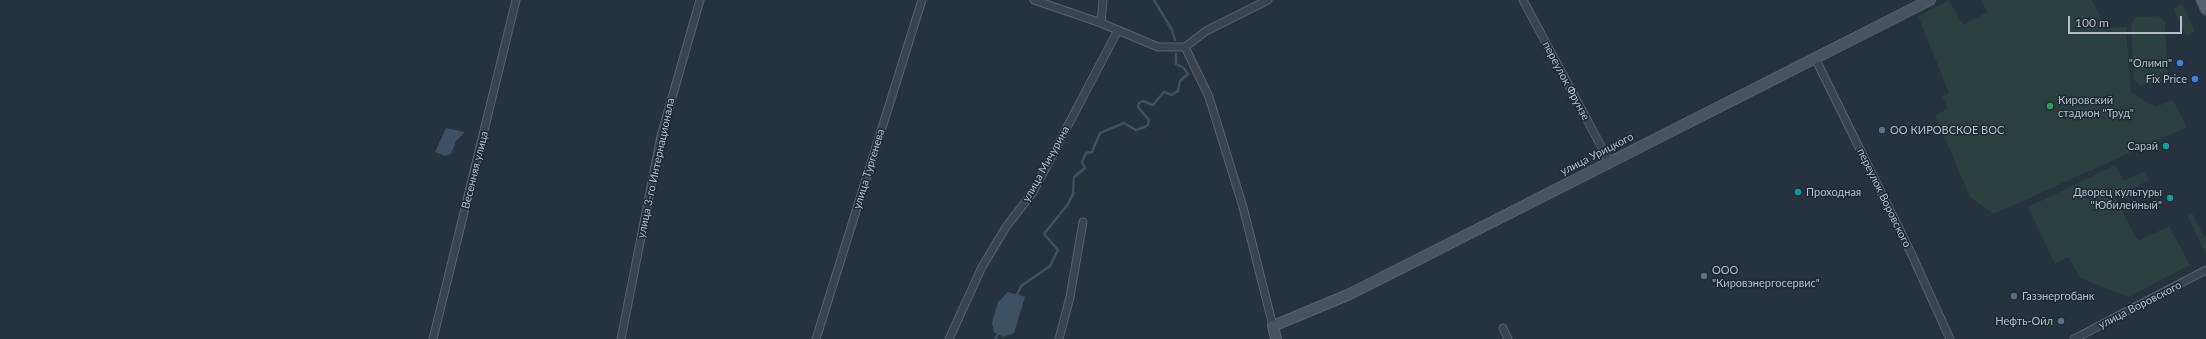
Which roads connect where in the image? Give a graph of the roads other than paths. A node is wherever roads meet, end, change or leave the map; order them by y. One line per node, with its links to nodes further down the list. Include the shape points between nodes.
1 (516, 0): 20 (street, Весенняя улица)
2 (700, 0): 21 (street, улица 3-го Интернационала, via 661,136)
3 (922, 0): 22 (street, улица Тургенева)
4 (1034, 0): 11 (street)
5 (1103, 0): 11 (street)
6 (1268, 0): 13 (street, via 1206,31)
7 (1523, 0): 15 (street, переулок Фрунзе)
8 (1930, 0): 14 (street, улица Урицкого)
9 (2202, 0): 10 (main road)
10 (2206, 8)
11 (1101, 23): 12 (street)
12 (1118, 30): 13 (street, via 1158,47); 23 (street, улица Мичурина, via 1032,192 1006,227 982,267)
13 (1185, 47): 18 (street, via 1211,104 1243,207)
14 (1815, 58): 15 (street, улица Урицкого); 27 (street, переулок Воровского, via 1912,255)
15 (1609, 161): 18 (street, улица Урицкого, via 1350,294)
16 (1083, 222): 24 (street)
17 (2206, 270): 28 (street, улица Воровского)
18 (1273, 326): 25 (street)
19 (1503, 328): 26 (street)
20 (433, 339)
21 (621, 339)
22 (816, 339)
23 (949, 339)
24 (1060, 339)
25 (1276, 339)
26 (1508, 339)
27 (1950, 339)
28 (2074, 339)

